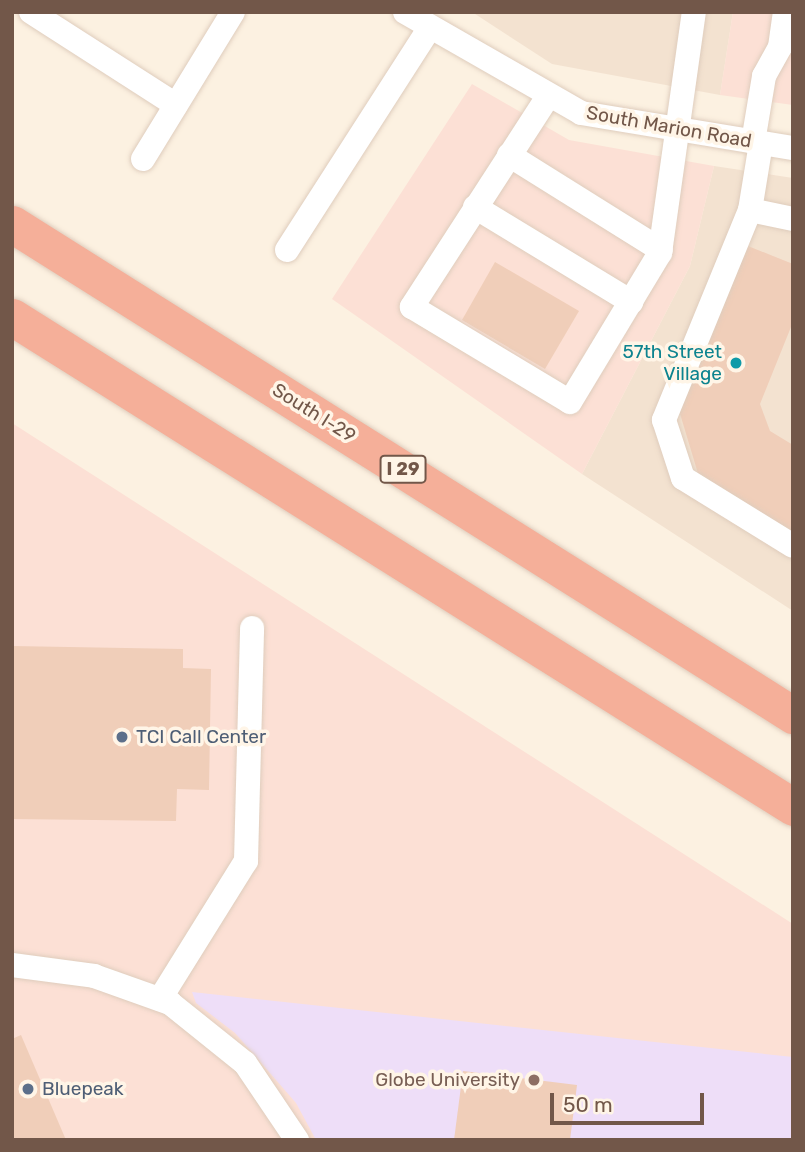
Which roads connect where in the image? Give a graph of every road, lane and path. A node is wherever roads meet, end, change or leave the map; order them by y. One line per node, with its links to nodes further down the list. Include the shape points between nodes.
1 (31, 12): 9 (street)
2 (233, 12): 9 (street)
3 (405, 12): 6 (street, South Marion Road)
4 (694, 12): 10 (street)
5 (785, 12): 7 (street)
6 (429, 29): 8 (street, South Marion Road); 19 (street)
7 (785, 53): 11 (street, via 764,76)
8 (547, 98): 10 (street, South Marion Road, via 592,116); 13 (street)
9 (176, 105): 14 (street)
10 (679, 130): 11 (street, South Marion Road); 20 (street)
11 (757, 142): 12 (street, South Marion Road); 16 (street)
12 (793, 148)
13 (509, 155): 15 (street); 20 (street)
14 (143, 159)
15 (475, 207): 21 (street); 21 (street, via 412,303 414,310 570,402)
16 (750, 210): 17 (street); 23 (street, via 664,420 683,478)
17 (793, 219)
18 (12, 223): 25 (highway, South I-29 / I 29)
19 (287, 250)
20 (661, 250): 21 (street)
21 (631, 302)
22 (12, 317): 26 (highway)
23 (793, 546)
24 (251, 628): 28 (street, via 246,861)
25 (793, 715)
26 (793, 807)
27 (12, 965): 28 (street, via 94,976)
28 (160, 999): 29 (street, via 245,1063)
29 (297, 1140)

